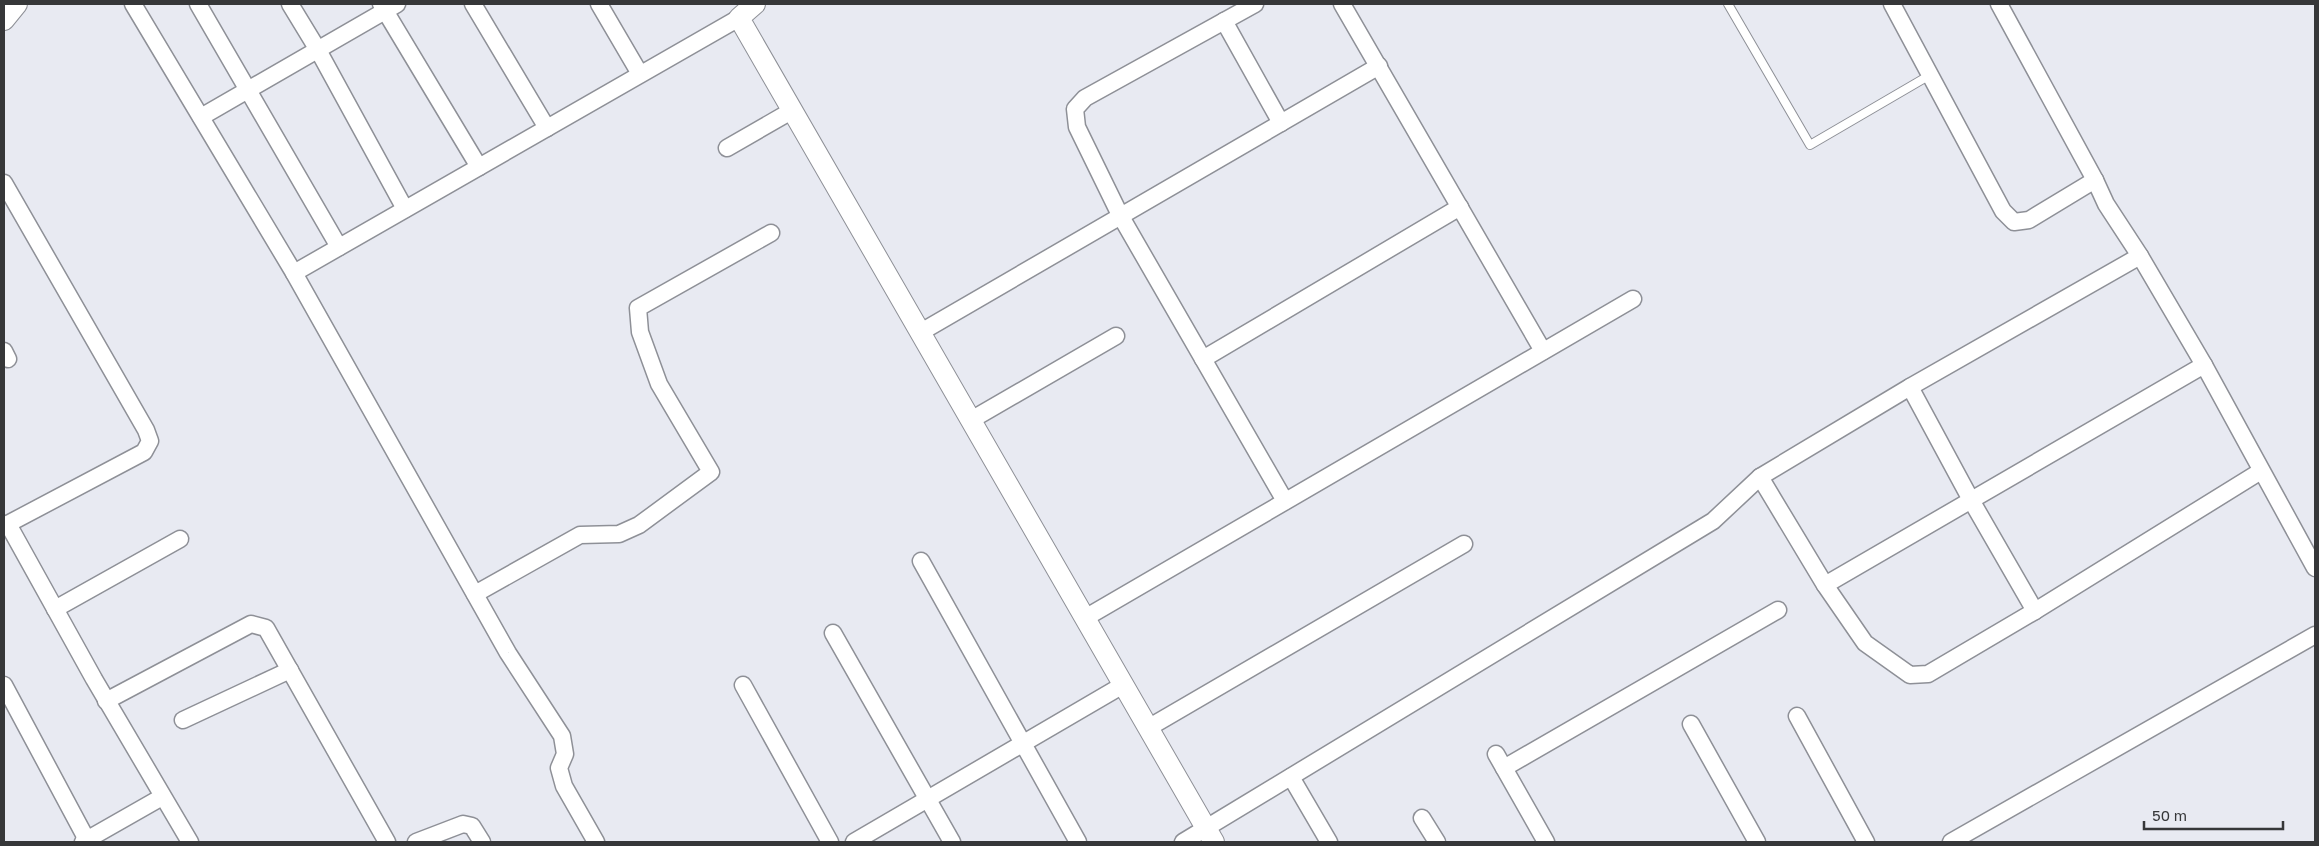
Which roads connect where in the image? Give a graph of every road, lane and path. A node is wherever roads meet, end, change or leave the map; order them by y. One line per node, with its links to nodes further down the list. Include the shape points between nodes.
1 (17, 4): 15 (street)
2 (133, 4): 23 (street)
3 (198, 4): 21 (street)
4 (290, 4): 17 (street)
5 (474, 4): 25 (street)
6 (600, 4): 19 (street)
7 (755, 4): 14 (street)
8 (1255, 4): 16 (street)
9 (1342, 4): 18 (street)
10 (1728, 4): 20 (lane, via 1810,145)
11 (1892, 4): 20 (street)
12 (1999, 4): 28 (street)
13 (387, 6): 17 (street); 27 (street)
14 (739, 18): 19 (street); 22 (street)
15 (4, 20)
16 (1224, 21): 24 (street); 32 (street, via 1085,98 1075,109 1077,127)
17 (318, 50): 21 (street); 31 (street)
18 (1379, 66): 24 (street); 30 (street)
19 (640, 74): 25 (street)
20 (1930, 75): 28 (street, via 2003,211 2014,222 2030,220)
21 (248, 90): 23 (street); 34 (street)
22 (793, 110): 26 (street); 38 (street)
23 (200, 117): 36 (street)
24 (1281, 123): 32 (street)
25 (547, 128): 27 (street)
26 (727, 148)
27 (478, 167): 31 (street)
28 (2095, 180): 35 (street, via 2106,204)
29 (4, 183): 49 (street, via 150,441 144,452)
30 (1460, 207): 40 (street); 41 (street)
31 (405, 209): 34 (street)
32 (1120, 215): 38 (street); 41 (street)
33 (771, 234): 55 (street, via 638,308 640,332 659,384 711,472 639,525 619,534 580,534)
34 (339, 247): 36 (street)
35 (2140, 256): 42 (street); 43 (street)
36 (294, 273): 55 (street)
37 (1633, 299): 40 (street)
38 (921, 332): 44 (street)
39 (1116, 336): 44 (street)
40 (1544, 351): 48 (street)
41 (1203, 359): 48 (street)
42 (2204, 365): 45 (street); 47 (street)
43 (1910, 387): 46 (street); 47 (street)
44 (971, 420): 59 (street)
45 (2262, 471): 53 (street); 58 (street)
46 (1760, 477): 54 (street); 74 (street, via 1713,521)
47 (1972, 500): 54 (street); 58 (street)
48 (1285, 502): 59 (street)
49 (6, 525): 56 (street)
50 (180, 539): 56 (street)
51 (1464, 544): 70 (street)
52 (921, 561): 71 (street)
53 (2315, 568)
54 (1825, 586): 58 (street, via 1865,643 1910,675 1928,674)
55 (475, 594): 84 (street, via 508,653 562,736 565,754 559,768 564,786)
56 (55, 609): 66 (street)
57 (1778, 610): 73 (street)
58 (2035, 611)
59 (1085, 618): 65 (street)
60 (833, 633): 76 (street)
61 (2315, 636): 95 (street)
62 (290, 670): 66 (street, via 266,628 251,624); 68 (street); 81 (street)
63 (4, 685): 79 (street)
64 (743, 685): 85 (street)
65 (1123, 685): 70 (street); 71 (street)
66 (106, 701): 75 (street)
67 (1797, 716): 94 (street)
68 (183, 720)
69 (1691, 724): 93 (street)
70 (1148, 728): 78 (street)
71 (1023, 743): 76 (street); 88 (street)
72 (1496, 754): 73 (street)
73 (1504, 768): 92 (street)
74 (1291, 777): 78 (street); 90 (street)
75 (162, 797): 79 (street); 80 (street)
76 (928, 799): 86 (street); 87 (street)
77 (1422, 818): 91 (street)
78 (1210, 836): 89 (street)
79 (94, 839)
80 (190, 842)
81 (387, 842)
82 (416, 842): 83 (street, via 463,824 472,826)
83 (482, 842)
84 (596, 842)
85 (830, 842)
86 (854, 842)
87 (952, 842)
88 (1078, 842)
89 (1183, 842)
90 (1329, 842)
91 (1436, 842)
92 (1546, 842)
93 (1758, 842)
94 (1866, 842)
95 (1951, 842)

